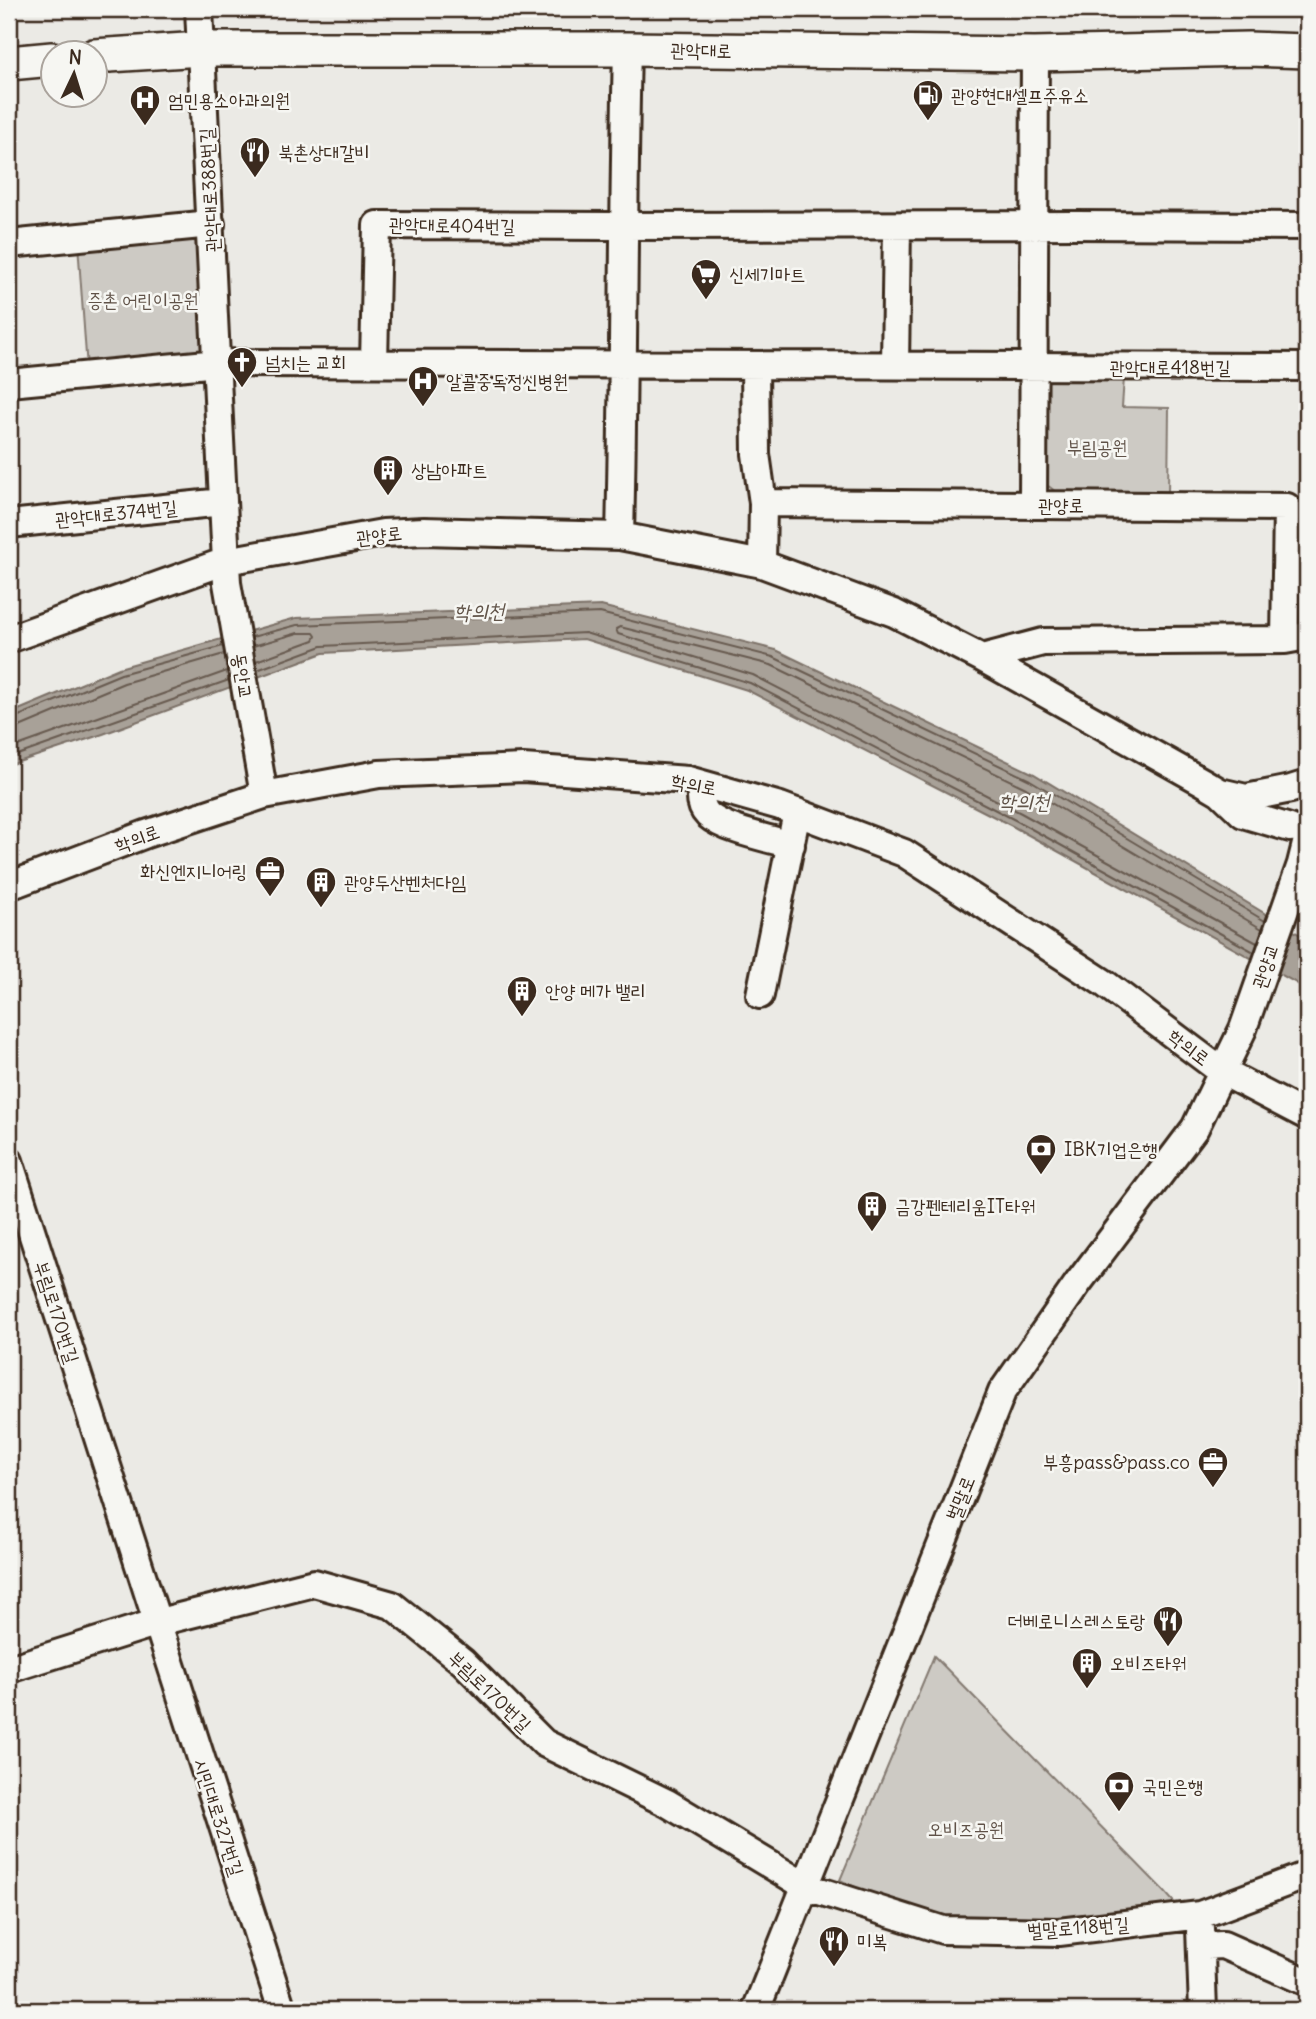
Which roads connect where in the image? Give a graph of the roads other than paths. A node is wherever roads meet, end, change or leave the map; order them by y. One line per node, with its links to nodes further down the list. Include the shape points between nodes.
1 (200, 25): 2 (main road, 관악대로); 4 (main road, 관악대로); 9 (street, 관악대로388번길)
2 (626, 49): 5 (main road, 관악대로); 12 (street)
3 (1307, 51): 5 (main road, 관악대로)
4 (108, 52)
5 (1035, 54): 8 (street)
6 (38, 60): 7 (main road)
7 (9, 63)
8 (1033, 223): 10 (street, 관악대로404번길); 11 (street); 19 (street)
9 (211, 224): 13 (street); 14 (street, 관악대로388번길)
10 (897, 226): 12 (street, 관악대로404번길); 18 (street)
11 (1307, 226)
12 (623, 227): 15 (street, 관악대로404번길, via 377,225); 16 (street)
13 (9, 244)
14 (218, 363): 15 (street); 21 (street); 22 (street, 관악대로388번길)
15 (374, 363): 16 (street)
16 (624, 365): 17 (street); 26 (street)
17 (755, 365): 18 (street); 23 (street, via 756,454)
18 (895, 365): 19 (street)
19 (1032, 367): 20 (street, 관악대로418번길); 24 (street)
20 (1307, 367)
21 (9, 383)
22 (223, 502): 25 (street, 관악대로374번길); 28 (street, 관악대로388번길)
23 (763, 503): 24 (street, 관양로); 27 (street)
24 (1033, 505): 29 (street, 관양로, via 1287,507)
25 (9, 524)
26 (620, 536): 27 (street, 관양로); 28 (street, 관양로, via 383,533)
27 (762, 564): 31 (street, 관양로, via 894,613)
28 (227, 572): 30 (street, 관양로); 35 (street, 동안교)
29 (1296, 638): 31 (street, 관양로, via 1043,642)
30 (9, 639)
31 (982, 658): 34 (street, 관양로)
32 (702, 784): 35 (street, 학의로, via 523,768 379,774); 36 (street, 학의로); 38 (street, via 700,797 706,814 722,824)
33 (1299, 787): 34 (street, via 1246,797); 37 (street, via 1284,798 1282,809)
34 (1220, 792): 37 (street, 관양로, via 1243,814)
35 (264, 795): 39 (street, 학의로)
36 (797, 812): 38 (street); 42 (street, 학의로, via 904,853 1104,983)
37 (1301, 842): 41 (street, 관양교)
38 (791, 845): 40 (street)
39 (9, 886)
40 (760, 995)
41 (1243, 1029): 42 (street, 벌말로)
42 (1221, 1072): 43 (street, 학의로); 48 (street, 벌말로, via 1195,1128 1077,1283 1002,1392)
43 (1307, 1116)
44 (9, 1161): 45 (street, 부림로170번길)
45 (155, 1623): 46 (street, 부림로170번길); 48 (street, 부림로170번길, via 314,1583 392,1605 463,1662 544,1743 667,1802); 52 (street, 시민대로327번길)
46 (9, 1669)
47 (1307, 1875): 49 (street, 벌말로118번길)
48 (807, 1887): 49 (street, 벌말로118번길, via 943,1930 1059,1933); 53 (street, 벌말로)
49 (1200, 1915): 50 (street)
50 (1201, 1946): 51 (street, via 1223,1945); 54 (street)
51 (1307, 1982)
52 (282, 2010)
53 (756, 2010)
54 (1203, 2010)

